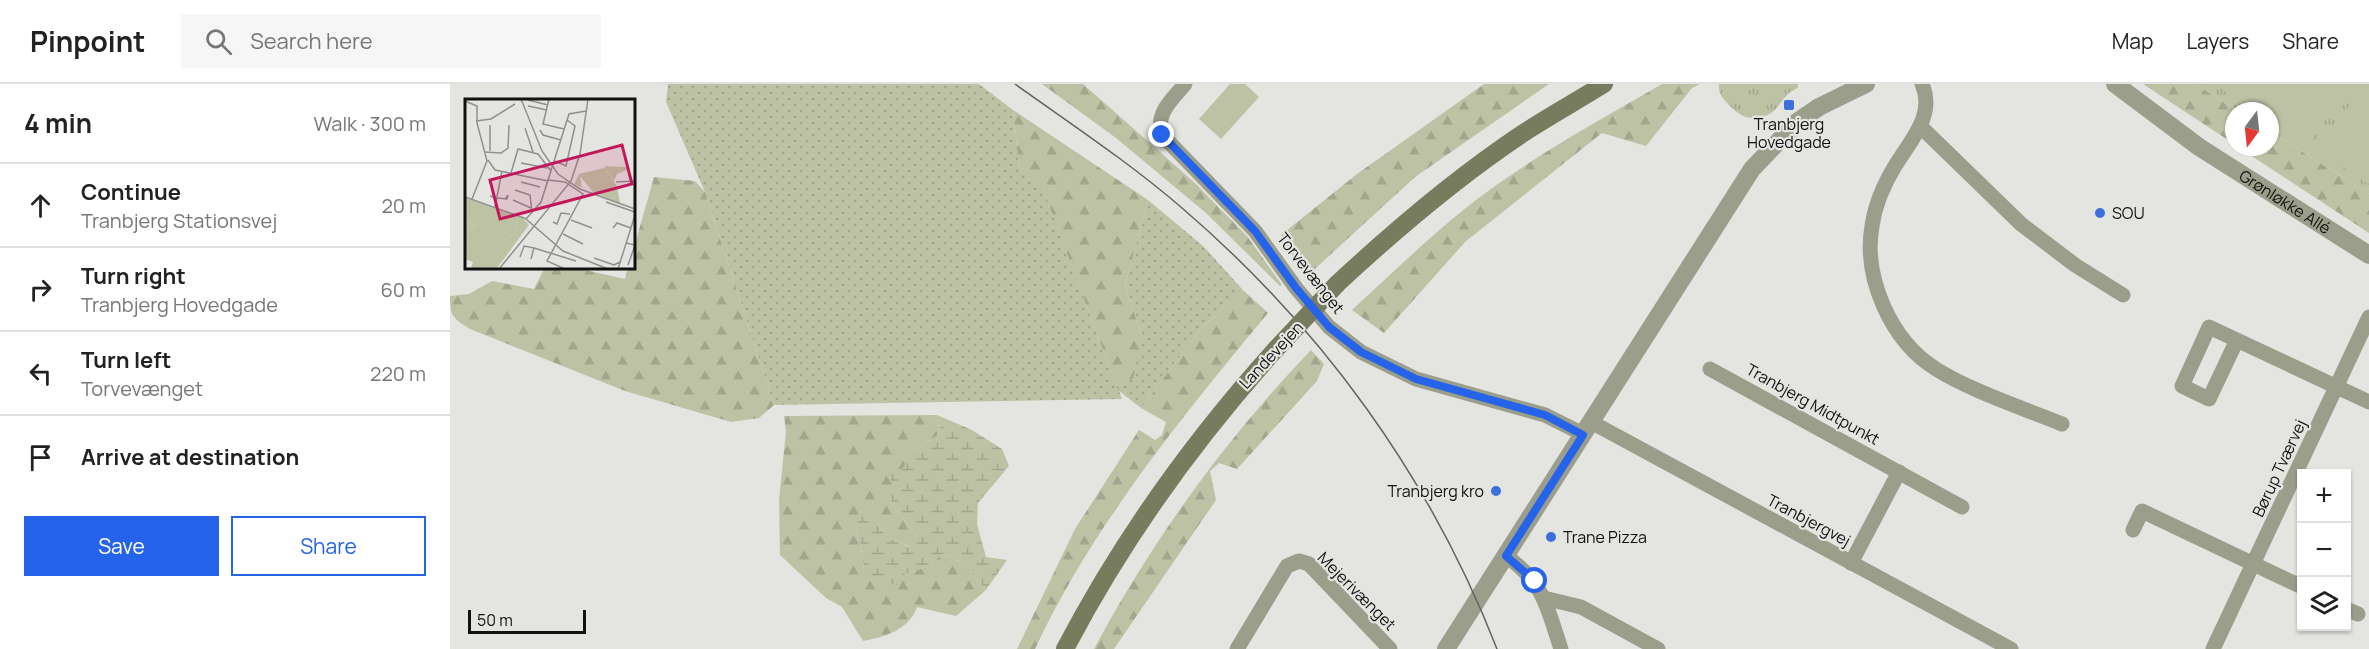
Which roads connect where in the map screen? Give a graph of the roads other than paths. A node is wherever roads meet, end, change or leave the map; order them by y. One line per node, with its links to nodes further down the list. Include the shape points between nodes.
1 (1185, 84): 15 (street, Torvevænget, via 1161,115 1162,135 1255,231 1329,327 1361,352 1416,379)
2 (1604, 84): 24 (main road, Landevejen, bridge, via 1472,170 1415,214 1337,284 1233,397 1155,499)
3 (1866, 84): 15 (street, via 1797,122 1752,169)
4 (1922, 84): 6 (street, via 1927,105)
5 (2115, 84): 7 (street, Grønløkke Allé, via 2199,147)
6 (1920, 126): 8 (street, via 2021,224); 14 (street, via 1885,186 1871,227 1874,269 1889,318 1908,345 1935,369)
7 (2369, 255)
8 (2123, 295)
9 (2369, 317): 12 (street, Børup Tværvej)
10 (2237, 340): 10 (street, via 2209,399 2182,386 2209,327); 12 (street)
11 (1710, 369): 16 (street, Tranbjerg Midtpunkt)
12 (2337, 387): 13 (street); 21 (street, Børup Tværvej)
13 (2369, 402)
14 (2062, 424)
15 (1587, 428): 19 (street); 20 (street, Tranbjergvej)
16 (1899, 472): 17 (street, Tranbjerg Midtpunkt); 20 (street)
17 (1962, 507)
18 (2133, 530): 21 (street, via 2142,511)
19 (1506, 556): 23 (street, via 1527,573); 27 (street)
20 (1851, 563): 30 (street, Tranbjergvej)
21 (2253, 564): 22 (street); 31 (street, Børup Tværvej)
22 (2297, 585)
23 (1544, 598): 28 (street); 29 (street, via 1581,607)
24 (1065, 649)
25 (1237, 649): 26 (street, Mejerivænget, via 1287,566 1299,561 1309,564)
26 (1390, 649)
27 (1446, 649)
28 (1561, 649)
29 (1658, 649)
30 (2011, 649)
31 (2213, 649)

